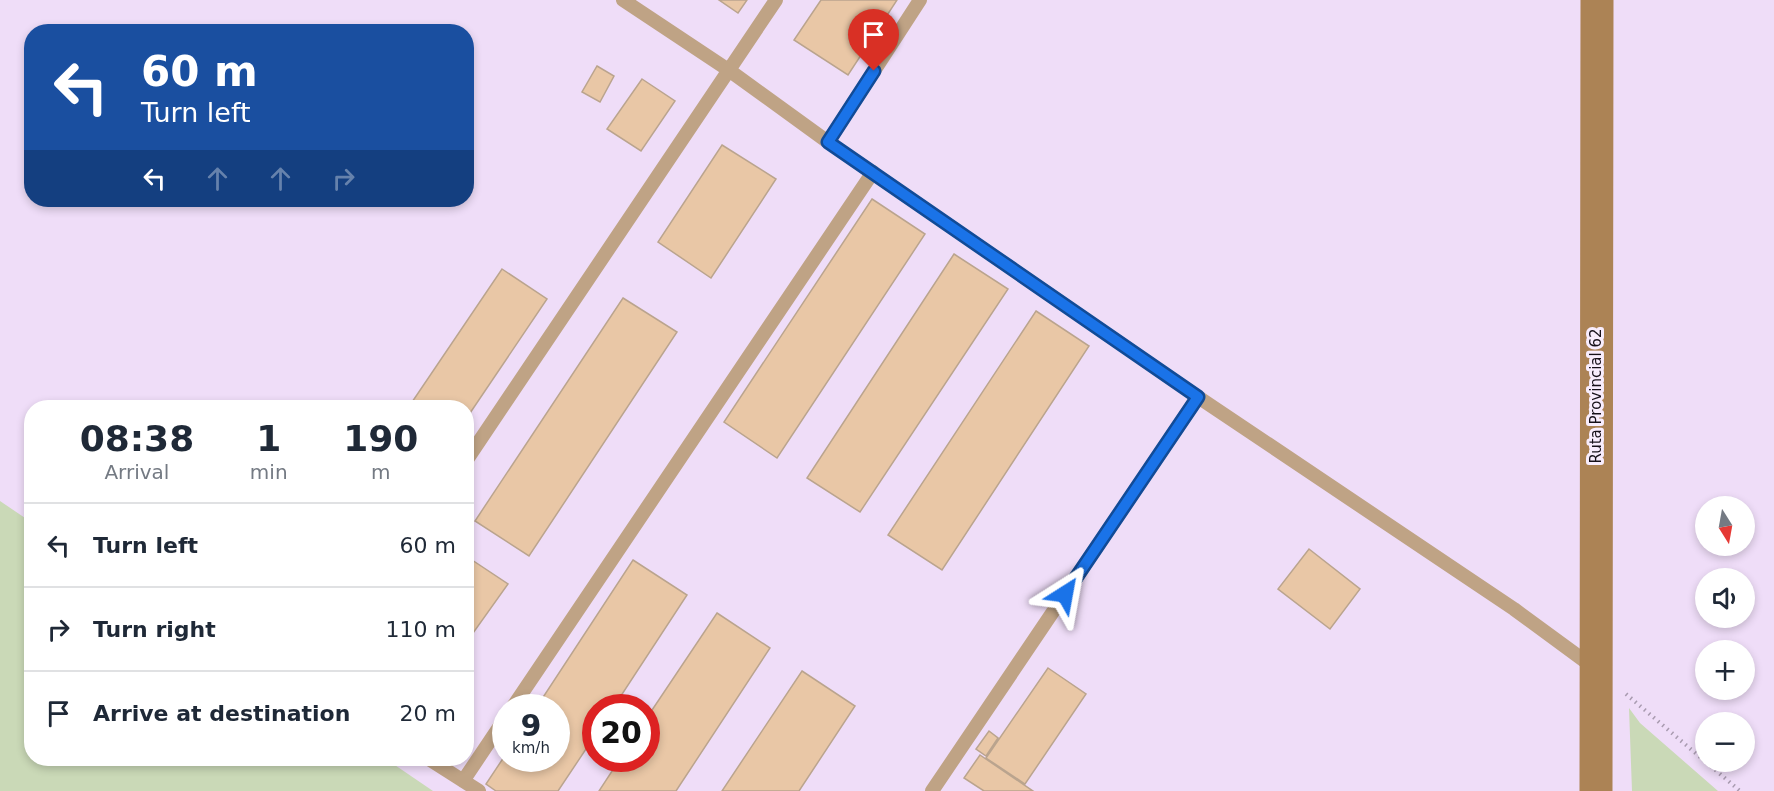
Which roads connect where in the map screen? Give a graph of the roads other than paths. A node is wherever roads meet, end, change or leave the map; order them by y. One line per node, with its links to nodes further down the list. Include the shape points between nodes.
1 (623, 0): 5 (lane)
2 (776, 0): 5 (lane)
3 (920, 0): 6 (lane)
4 (1597, 0): 10 (main road, Ruta Provincial 62)
5 (730, 71): 6 (lane); 9 (lane)
6 (828, 142): 7 (lane)
7 (873, 172): 8 (lane); 11 (lane)
8 (1198, 397): 10 (lane, via 1504,602); 18 (lane)
9 (474, 449)
10 (1596, 669): 19 (main road, Ruta Provincial 62)
11 (521, 694)
12 (492, 738): 13 (lane)
13 (474, 765)
14 (440, 766): 16 (lane)
15 (473, 766): 16 (lane)
16 (463, 781): 17 (lane)
17 (479, 791)
18 (932, 791)
19 (1596, 791)

